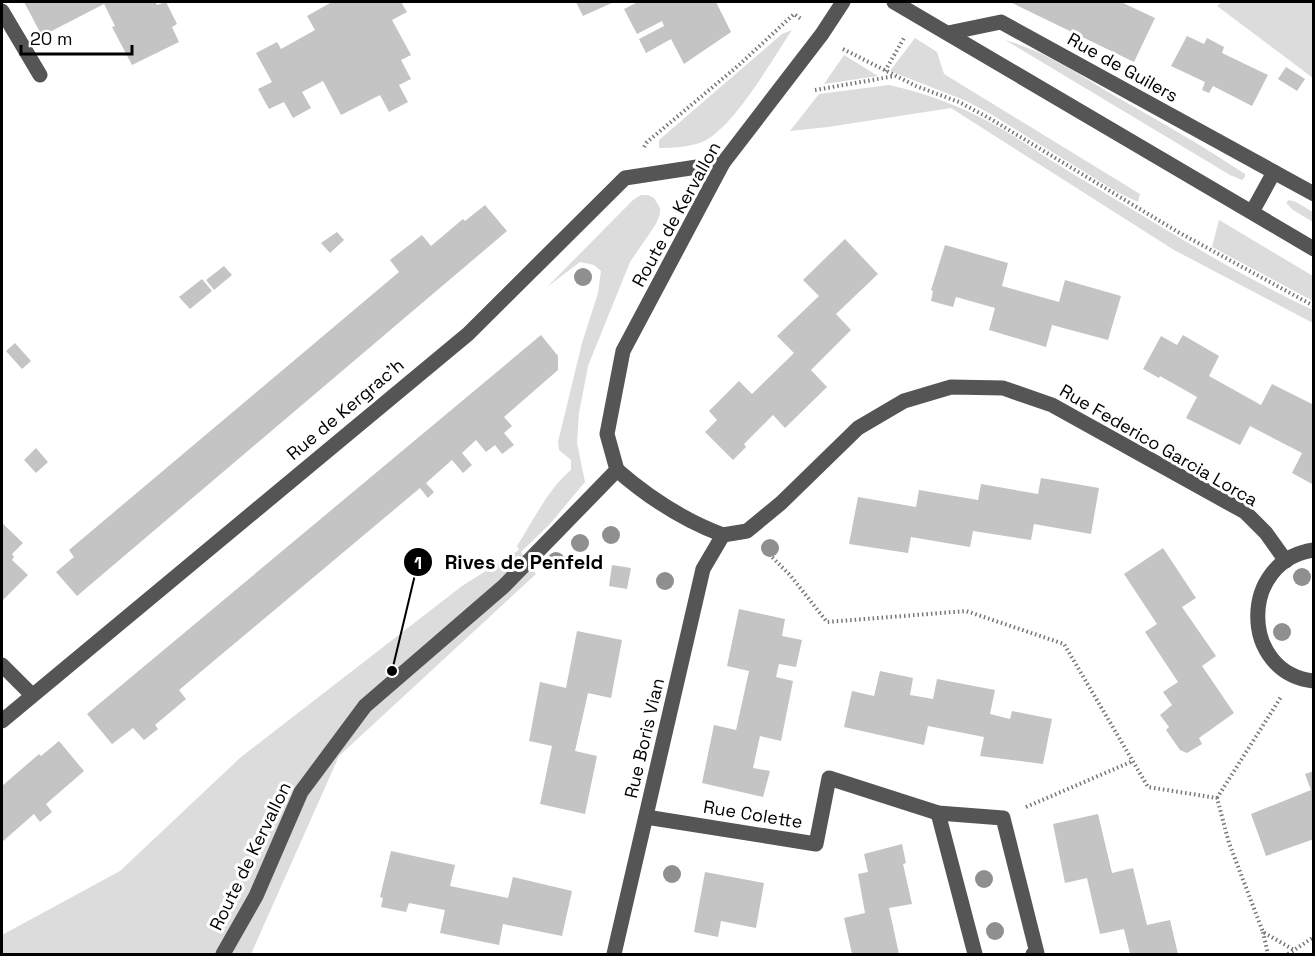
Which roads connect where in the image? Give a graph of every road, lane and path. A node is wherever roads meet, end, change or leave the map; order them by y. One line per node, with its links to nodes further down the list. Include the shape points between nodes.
1 (843, 2): 6 (street, Route de Kervallon)
2 (894, 2): 5 (street)
3 (2, 11): 7 (street)
4 (794, 14): 12 (path, via 647,142)
5 (948, 33): 11 (street, Rue de Guilers, via 1001,22); 14 (street)
6 (822, 34): 8 (path); 10 (street, Route de Kervallon)
7 (40, 75)
8 (896, 76): 9 (path); 16 (path, via 989,118 1179,232)
9 (815, 90)
10 (723, 163): 12 (street); 17 (street, Route de Kervallon, via 623,351 607,434)
11 (1274, 172): 13 (street, Rue de Guilers); 14 (street)
12 (625, 178): 25 (street, Rue de Kergrac'h, via 468,334)
13 (1314, 194)
14 (1252, 212): 15 (street)
15 (1314, 249)
16 (1314, 306)
17 (618, 470): 18 (street, via 669,510); 35 (street, Route de Kervallon, via 504,586 365,706 301,792 256,896)
18 (723, 536): 21 (street, Rue Federico Garcia Lorca, via 747,531 858,428 904,401 951,387 1003,388 1052,405 1245,512); 30 (street, Rue Boris Vian, via 703,569)
19 (761, 546): 27 (path, via 790,575 826,622 966,612 1064,644)
20 (1314, 550): 21 (street)
21 (1286, 561): 23 (street, via 1268,578 1259,596 1256,617 1260,638 1270,657 1286,671 1305,681)
22 (2, 665): 25 (street)
23 (1314, 681)
24 (1286, 688): 28 (path)
25 (32, 695): 26 (street, Rue de Kergrac'h)
26 (2, 721)
27 (1133, 761): 28 (path, via 1148,787); 31 (path)
28 (1217, 798): 32 (path, via 1229,843)
29 (938, 813): 30 (street, Rue Colette, via 829,778 816,844); 31 (street, Rue Colette); 37 (street)
30 (646, 817): 36 (street, Rue Boris Vian)
31 (1003, 818): 38 (street, via 1037,953)
32 (1263, 932): 34 (path); 39 (path)
33 (1314, 937): 34 (path)
34 (1294, 950): 40 (path)
35 (223, 954)
36 (614, 954)
37 (975, 954)
38 (1033, 954)
39 (1268, 954)
40 (1288, 954)

